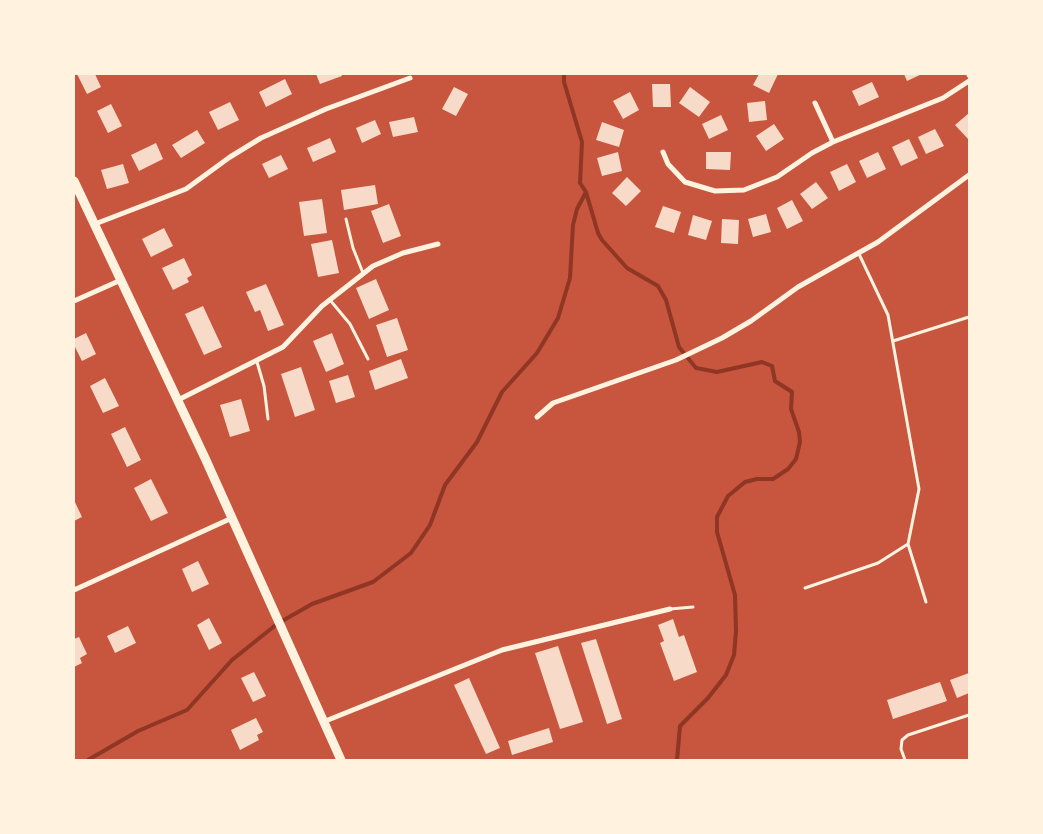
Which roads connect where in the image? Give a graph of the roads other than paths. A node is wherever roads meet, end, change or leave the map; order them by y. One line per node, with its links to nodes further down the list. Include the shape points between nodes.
1 (410, 78): 9 (street, via 326,109 261,138 186,189)
2 (969, 81): 4 (street, via 943,98)
3 (816, 103): 4 (street)
4 (833, 142): 5 (street, via 777,178 730,192 685,182 668,164)
5 (663, 152)
6 (969, 175): 11 (street)
7 (74, 181): 9 (street)
8 (346, 219): 12 (lane)
9 (95, 224): 13 (street)
10 (438, 244): 12 (street, via 403,253)
11 (859, 254): 17 (lane, via 888,316); 21 (street, via 798,287 722,338 676,360 552,403)
12 (362, 273): 14 (street)
13 (122, 280): 15 (street); 20 (street)
14 (330, 300): 18 (lane, via 350,324); 19 (street, via 283,347)
15 (74, 301)
16 (969, 317): 17 (lane)
17 (893, 341): 24 (lane, via 919,489)
18 (368, 360)
19 (257, 362): 20 (street); 22 (lane)
20 (178, 400): 23 (street)
21 (536, 417)
22 (268, 419)
23 (232, 518): 26 (street); 31 (street)
24 (908, 544): 25 (lane, via 878,563); 27 (lane)
25 (805, 588)
26 (74, 590)
27 (926, 602)
28 (693, 607): 29 (lane)
29 (670, 609): 31 (street, via 502,650)
30 (969, 715): 33 (lane, via 902,740)
31 (323, 722): 32 (street)
32 (341, 760)
33 (905, 760)

